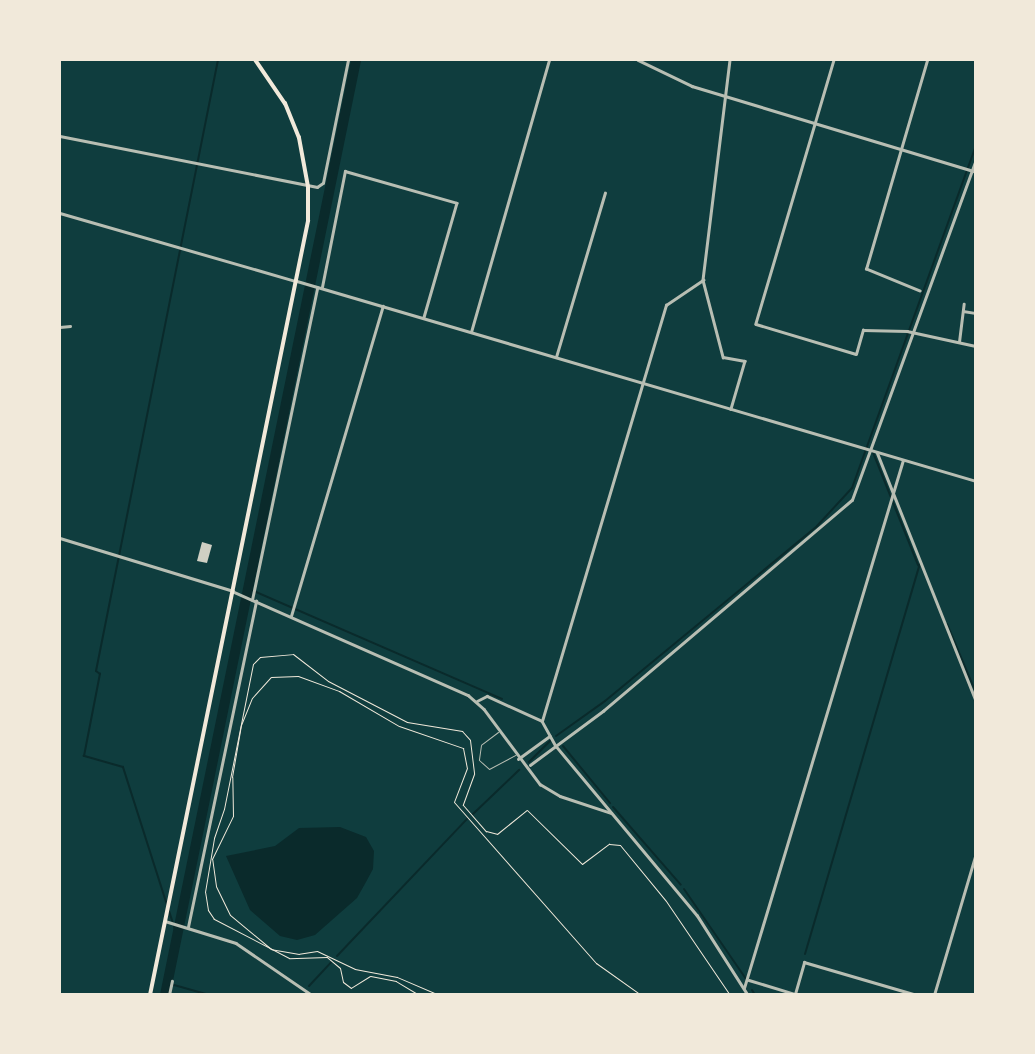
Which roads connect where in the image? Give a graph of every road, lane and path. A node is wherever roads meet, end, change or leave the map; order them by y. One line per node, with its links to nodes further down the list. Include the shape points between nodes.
1 (255, 60): 14 (main road, via 292,117)
2 (348, 60): 14 (street, via 323,183)
3 (549, 60): 28 (street)
4 (638, 60): 8 (street)
5 (730, 60): 8 (street)
6 (834, 60): 9 (street)
7 (927, 60): 11 (street)
8 (725, 96): 9 (street); 17 (street)
9 (816, 123): 11 (street); 29 (street, via 756,324 856,354 863,331)
10 (60, 136): 14 (street)
11 (901, 148): 13 (street); 20 (street, via 866,269)
12 (975, 160): 13 (street)
13 (974, 172): 29 (street)
14 (308, 187): 18 (main road)
15 (606, 193): 32 (street)
16 (60, 213): 18 (street)
17 (703, 280): 33 (street, via 666,305); 34 (street, via 723,357 745,361)
18 (297, 281): 19 (street); 41 (main road)
19 (319, 287): 22 (street); 25 (street, via 345,171 457,203); 42 (street)
20 (920, 291)
21 (964, 304): 23 (street)
22 (383, 306): 25 (street); 43 (street)
23 (963, 311): 24 (street); 30 (street)
24 (975, 313)
25 (424, 317): 28 (street)
26 (70, 326): 27 (street)
27 (60, 327)
28 (471, 332): 32 (street)
29 (915, 333): 30 (street); 35 (street)
30 (959, 342): 31 (street)
31 (975, 346)
32 (556, 358): 33 (street)
33 (643, 383): 34 (street); 46 (street)
34 (731, 409): 35 (street)
35 (872, 451): 36 (street); 49 (street, via 852,500 823,528)
36 (877, 452): 37 (street); 39 (street)
37 (903, 460): 38 (street); 39 (street)
38 (975, 481)
39 (892, 498): 45 (street); 57 (street)
40 (60, 538): 41 (street, via 230,587)
41 (234, 592): 42 (street); 55 (main road)
42 (254, 600): 43 (street); 56 (street)
43 (291, 616): 44 (street)
44 (477, 701): 46 (street, via 487,696); 47 (street)
45 (975, 701)
46 (542, 721): 48 (street)
47 (498, 732): 50 (street); 50 (lane, via 477,753 484,766 496,768)
48 (550, 736): 49 (street); 51 (street)
49 (556, 746): 52 (street); 53 (street)
50 (515, 755): 51 (street)
51 (518, 759): 53 (street, via 550,791)
52 (530, 765)
53 (611, 813): 59 (street, via 697,915)
54 (975, 853): 69 (street)
55 (165, 922): 56 (street); 60 (main road)
56 (188, 927): 62 (street, via 248,949)
57 (748, 980): 59 (street); 68 (street, via 795,994 804,962)
58 (172, 981): 61 (street)
59 (744, 988): 67 (street)
60 (150, 995)
61 (169, 995)
62 (312, 995)
63 (419, 995): 66 (path, via 396,981 370,976 351,988 343,982 340,968 327,957 305,961 284,956 214,919 208,910 205,892 214,838 253,664 260,657 293,654 328,681 407,722 462,731 470,740 474,774 463,805 486,831 497,834 527,810 582,864 610,844 620,845 674,911)
64 (439, 995): 65 (path, via 397,977 355,969 317,951 299,954 271,948 230,915 216,886 212,859 233,816 232,776 241,725 252,698 271,677 299,676 339,691 399,726 463,748 467,768 454,802 596,963)
65 (641, 995)
66 (730, 995)
67 (748, 995)
68 (917, 995)
69 (934, 995)

